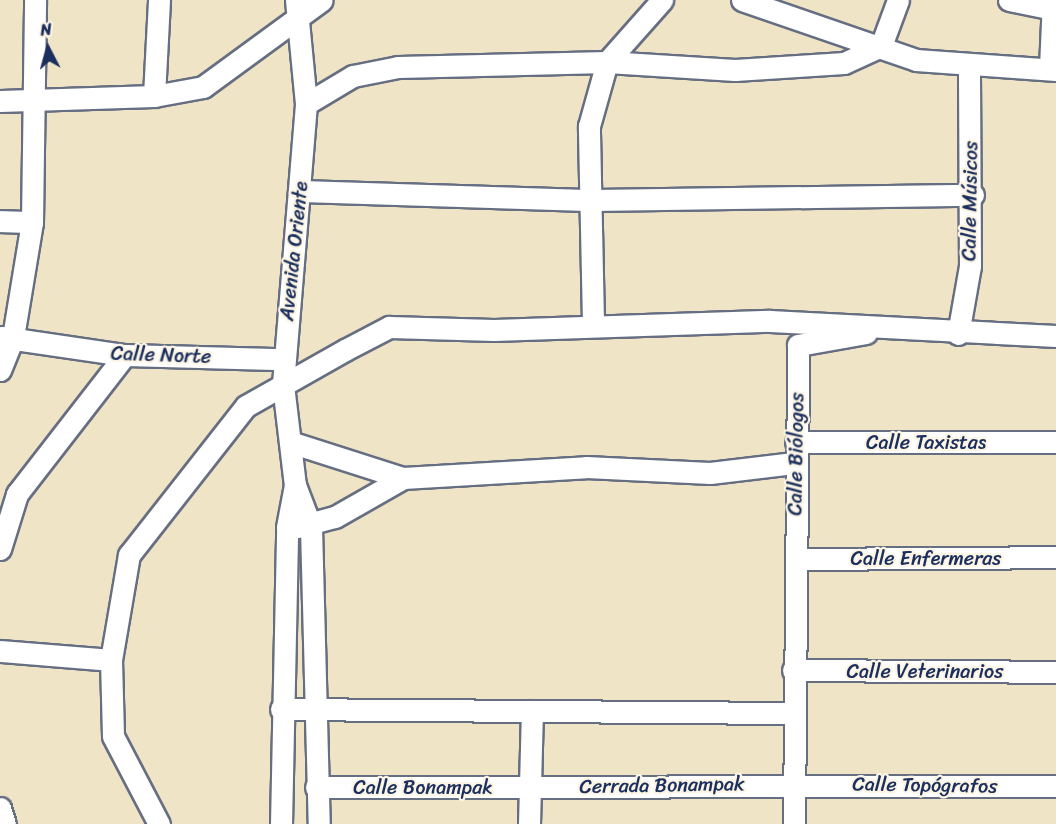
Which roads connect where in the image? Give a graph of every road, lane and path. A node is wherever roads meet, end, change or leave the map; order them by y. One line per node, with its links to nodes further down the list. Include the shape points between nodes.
1 (35, 0): 15 (street)
2 (159, 0): 14 (street)
3 (322, 0): 9 (street)
4 (662, 0): 11 (street)
5 (898, 0): 10 (street)
6 (1009, 0): 8 (street)
7 (756, 1): 10 (street)
8 (1053, 4): 13 (street)
9 (296, 9): 14 (street, via 203,87); 17 (street, Avenida Oriente)
10 (881, 46): 11 (street, via 844,63 746,69); 12 (street, via 916,60)
11 (607, 62): 17 (street, via 398,67 353,76); 20 (street, via 589,126)
12 (969, 67): 13 (street); 19 (street, Calle Músicos)
13 (1053, 69)
14 (154, 96): 15 (street)
15 (33, 99): 16 (street); 22 (street)
16 (0, 101)
17 (306, 104): 18 (street, Avenida Oriente)
18 (301, 191): 20 (street); 29 (street, Avenida Oriente)
19 (973, 195): 20 (street); 25 (street, Calle Músicos, via 970,266)
20 (594, 200): 23 (street)
21 (0, 221): 22 (street)
22 (32, 222): 27 (street)
23 (593, 323): 24 (street); 30 (street, via 494,330 388,327)
24 (886, 325): 25 (street, Calle Biólogos); 33 (street, Calle Biólogos, via 864,334 798,345)
25 (958, 334): 26 (street, Calle Biólogos)
26 (1056, 336)
27 (4, 352): 28 (street, Calle Norte, via 39,345)
28 (125, 355): 29 (street, Calle Norte); 38 (street, via 17,494)
29 (284, 359): 30 (street, Avenida Oriente)
30 (283, 385): 31 (street, Avenida Oriente); 42 (street, via 246,406 129,555)
31 (290, 442): 34 (street); 35 (street, Avenida Oriente)
32 (1056, 442): 33 (street, Calle Taxistas)
33 (795, 452): 34 (street, Calle Taxistas, via 710,473 586,467); 40 (street, Calle Biólogos)
34 (403, 478): 37 (street)
35 (295, 485): 36 (street, Avenida Oriente); 37 (street, Avenida Oriente)
36 (287, 526): 37 (street); 45 (street, Avenida Oriente)
37 (310, 526): 46 (street, Avenida Oriente)
38 (0, 549)
39 (1056, 557): 40 (street, Calle Enfermeras)
40 (796, 559): 43 (street, Calle Biólogos)
41 (0, 651): 42 (street)
42 (111, 660): 55 (street, via 113,736)
43 (793, 670): 44 (street, Calle Veterinarios); 48 (street, Calle Biólogos)
44 (1056, 672)
45 (280, 709): 46 (street); 56 (street, Avenida Oriente)
46 (315, 711): 47 (street); 51 (street, Avenida Oriente)
47 (532, 711): 48 (street); 52 (street)
48 (793, 713): 49 (street, Calle Biólogos)
49 (795, 783): 50 (street, Calle Topógrafos); 52 (street, Cerrada Bonampak); 59 (street, Calle Biólogos)
50 (1056, 786)
51 (316, 787): 52 (street, Calle Bonampak); 57 (street, Avenida Oriente)
52 (529, 788): 58 (street)
53 (0, 808): 54 (street)
54 (5, 824)
55 (159, 824)
56 (280, 824)
57 (319, 824)
58 (529, 824)
59 (794, 824)

